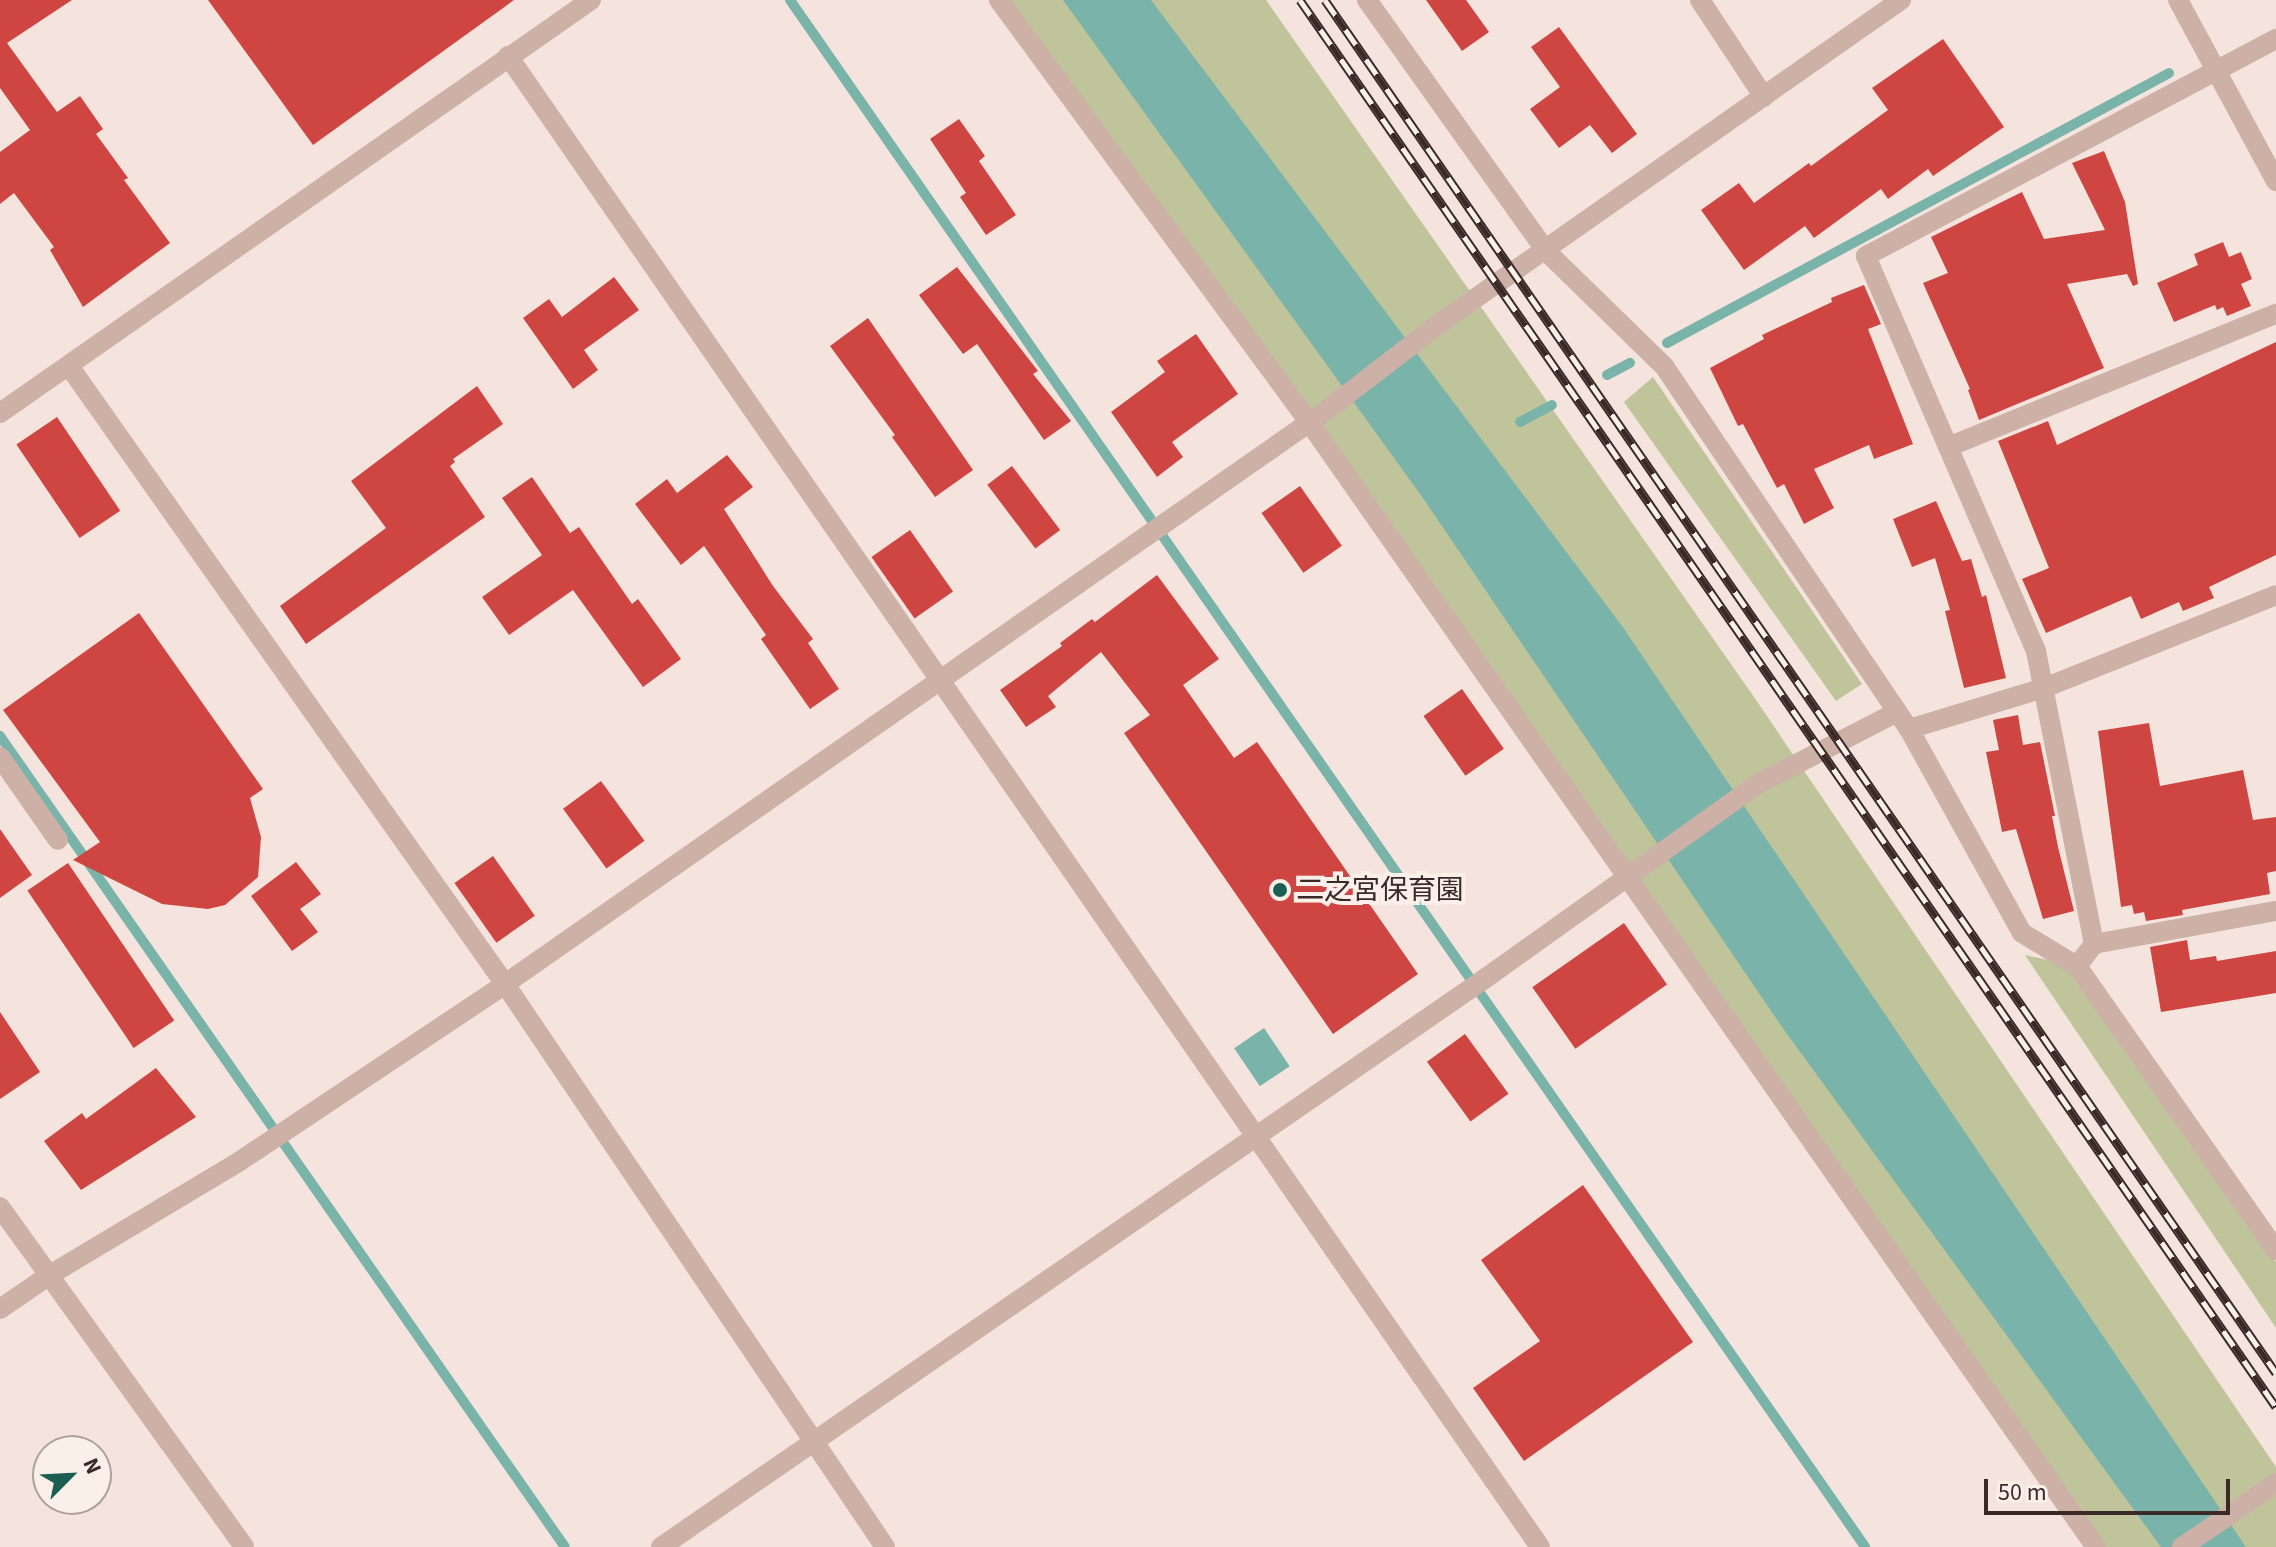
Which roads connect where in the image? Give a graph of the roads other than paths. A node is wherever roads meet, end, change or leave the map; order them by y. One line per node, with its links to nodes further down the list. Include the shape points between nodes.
1 (591, 0): 8 (street)
2 (999, 0): 16 (street)
3 (1367, 0): 12 (street)
4 (1700, 0): 10 (street)
5 (1901, 0): 10 (street)
6 (2178, 0): 9 (street)
7 (2276, 39): 9 (street)
8 (508, 56): 14 (street); 19 (street)
9 (2215, 71): 11 (street); 17 (street, via 1866,256)
10 (1764, 97): 12 (street)
11 (2276, 181)
12 (1546, 251): 16 (street); 21 (street, via 1664,366)
13 (2276, 314): 17 (street)
14 (69, 366): 15 (street); 28 (street)
15 (0, 413)
16 (1309, 422): 19 (street); 24 (street)
17 (1948, 447): 20 (street, via 2036,651)
18 (2276, 595): 20 (street)
19 (940, 681): 28 (street); 29 (street)
20 (2044, 688): 21 (street); 26 (street)
21 (1903, 720): 24 (street, via 1758,784); 27 (street, via 2022,933)
22 (0, 757): 23 (street)
23 (58, 840)
24 (1634, 870): 29 (street); 40 (street)
25 (2276, 911): 26 (street)
26 (2094, 944): 27 (street)
27 (2077, 966): 31 (street)
28 (505, 984): 32 (street, via 267,1143); 34 (street)
29 (1255, 1137): 34 (street); 39 (street)
30 (0, 1207): 32 (street)
31 (2276, 1250)
32 (48, 1276): 33 (street); 36 (street)
33 (0, 1309)
34 (812, 1441): 37 (street); 38 (street)
35 (2276, 1483): 41 (street)
36 (244, 1547)
37 (661, 1547)
38 (885, 1547)
39 (1540, 1547)
40 (2096, 1547)
41 (2182, 1547)

